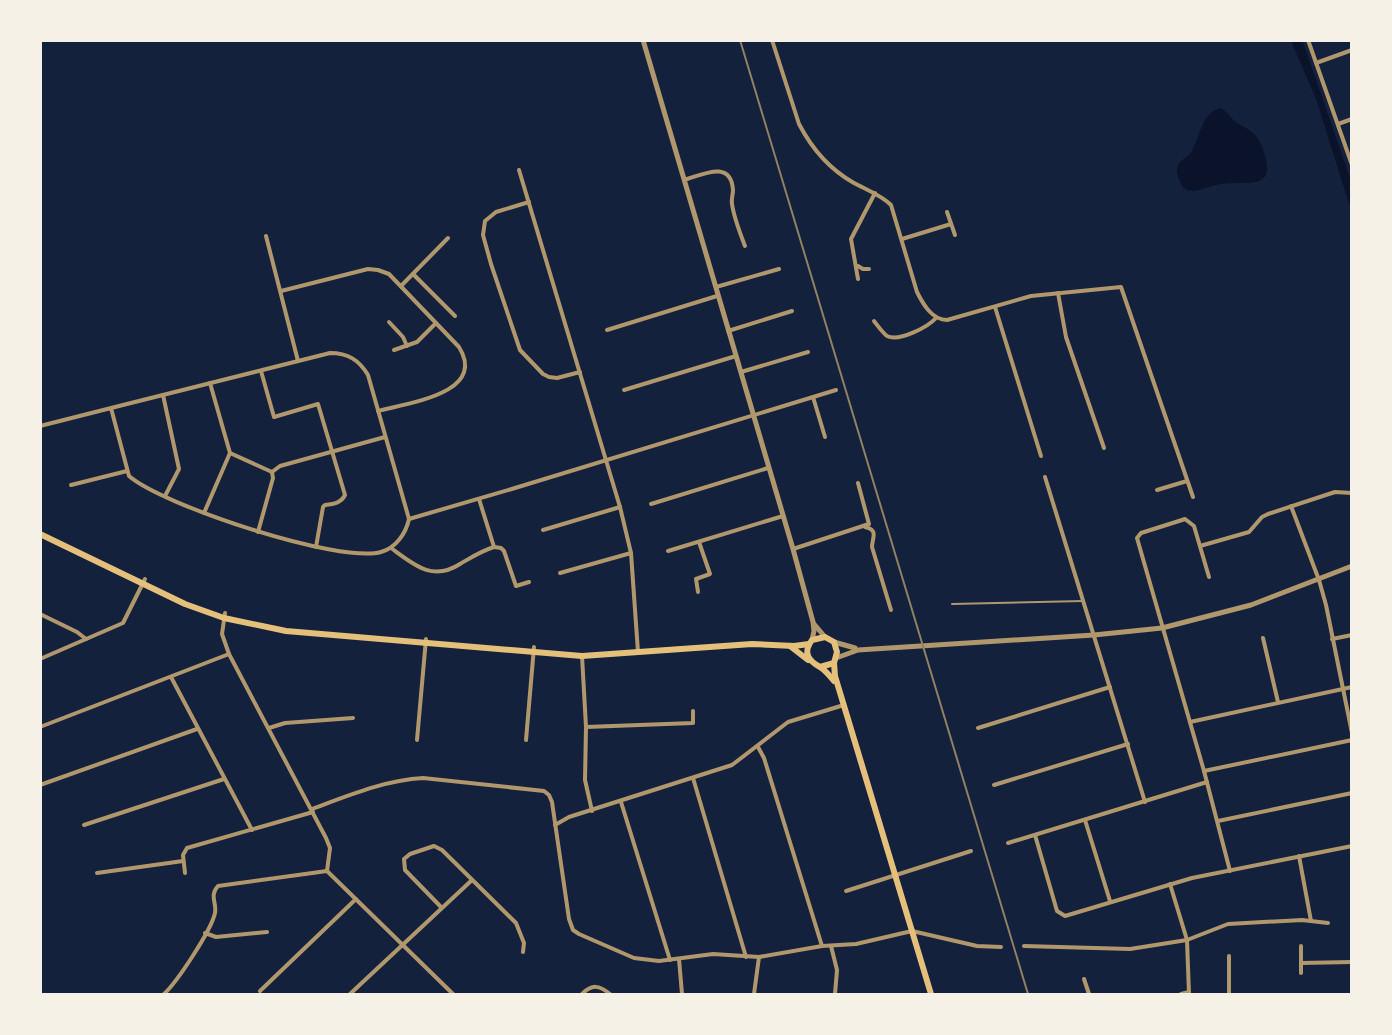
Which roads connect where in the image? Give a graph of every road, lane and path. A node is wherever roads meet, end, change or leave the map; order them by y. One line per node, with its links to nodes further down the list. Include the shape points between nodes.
1 (643, 40): 10 (street)
2 (772, 40): 11 (street, via 805,137 833,169)
3 (1308, 40): 5 (street)
4 (1352, 50): 5 (street)
5 (1316, 63): 7 (street)
6 (1352, 119): 7 (street)
7 (1338, 124): 8 (street)
8 (1352, 165)
9 (519, 170): 12 (street)
10 (683, 180): 19 (street, via 715,171 729,176 732,205); 26 (street)
11 (875, 193): 18 (street, via 891,205); 20 (street, via 851,239)
12 (529, 202): 45 (street); 45 (street, via 496,212 485,221 483,236 491,264 520,350 549,377)
13 (947, 212): 14 (street)
14 (951, 224): 15 (street); 18 (street)
15 (955, 235)
16 (266, 236): 27 (street)
17 (448, 238): 23 (street)
18 (902, 239): 33 (street, via 917,292)
19 (745, 246)
20 (857, 266): 21 (street); 24 (street)
21 (868, 268)
22 (779, 269): 26 (street)
23 (413, 274): 25 (street); 32 (street)
24 (858, 279)
25 (400, 286): 27 (street, via 386,272 368,269); 36 (street)
26 (715, 288): 29 (street)
27 (281, 291): 43 (street)
28 (1058, 293): 30 (street); 58 (street, via 1066,337); 67 (street, via 1121,287)
29 (717, 296): 37 (street); 38 (street)
30 (995, 307): 33 (street, via 947,320); 61 (street)
31 (792, 311): 38 (street)
32 (454, 316)
33 (936, 318): 34 (street, via 924,328 893,337)
34 (874, 321)
35 (389, 322): 39 (street)
36 (436, 323): 39 (street, via 417,342); 53 (street, via 461,351 465,365 461,380 441,394)
37 (607, 330)
38 (728, 331): 42 (street)
39 (407, 346): 40 (street)
40 (394, 350)
41 (808, 352): 46 (street)
42 (736, 356): 46 (street); 48 (street)
43 (298, 361): 44 (street); 53 (street, via 330,353 358,361 368,375)
44 (261, 371): 47 (street); 59 (street, via 274,417 318,404)
45 (580, 372): 62 (street)
46 (741, 372): 54 (street)
47 (210, 383): 50 (street); 60 (street)
48 (624, 390)
49 (836, 390): 51 (street)
50 (163, 395): 52 (street); 72 (street, via 179,469)
51 (813, 397): 54 (street); 57 (street)
52 (111, 408): 55 (street); 64 (street)
53 (378, 411): 56 (street)
54 (753, 414): 62 (street); 63 (street)
55 (40, 426)
56 (385, 437): 59 (street); 80 (street)
57 (825, 437)
58 (1104, 448)
59 (333, 452): 65 (street, via 280,466); 87 (street, via 345,495 339,502 323,507)
60 (230, 453): 65 (street); 78 (street)
61 (1041, 456)
62 (607, 459): 74 (street); 77 (street)
63 (768, 468): 75 (street); 79 (street)
64 (127, 471): 69 (street); 72 (street, via 133,480)
65 (272, 472): 83 (street)
66 (1046, 477): 100 (street)
67 (1186, 480): 70 (street); 73 (street)
68 (858, 483): 81 (street, via 869,519)
69 (71, 485)
70 (1158, 490)
71 (1352, 493): 76 (street, via 1335,492)
72 (165, 496): 78 (street)
73 (1193, 498)
74 (479, 499): 80 (street); 88 (street)
75 (651, 504)
76 (1291, 506): 86 (street, via 1262,517 1249,532); 96 (street)
77 (620, 507): 82 (street); 92 (street)
78 (204, 513): 83 (street)
79 (783, 516): 85 (street); 90 (street)
80 (409, 519): 89 (street, via 404,533)
81 (865, 527): 90 (street); 102 (street, via 874,532 872,547)
82 (543, 530)
83 (258, 532): 87 (street)
84 (40, 534): 97 (main road)
85 (699, 542): 91 (street); 99 (street, via 710,574 696,579)
86 (1200, 546): 95 (street); 106 (street, via 1194,526 1185,519 1141,533 1137,538)
87 (316, 547): 89 (street, via 371,554)
88 (494, 547): 89 (street, via 454,568 437,572 418,568); 98 (street, via 504,551 516,586)
89 (391, 548)
90 (793, 549): 105 (street)
91 (668, 552)
92 (631, 553): 94 (street); 119 (street)
93 (1352, 566): 96 (street)
94 (560, 573)
95 (1209, 577)
96 (1318, 580): 106 (street, via 1251,605); 112 (street)
97 (144, 582): 104 (main road, via 185,604); 111 (street, via 123,623)
98 (529, 582)
99 (698, 592)
100 (1083, 602): 101 (lane); 108 (street)
101 (952, 604)
102 (891, 610)
103 (40, 614): 111 (street)
104 (225, 615): 113 (main road, via 286,631); 120 (street, via 222,634)
105 (813, 622): 109 (street); 114 (street)
106 (1162, 628): 108 (street); 135 (street)
107 (1352, 634): 112 (street)
108 (1094, 635): 117 (street); 127 (street)
109 (825, 637): 114 (main road); 115 (main road)
110 (1263, 638): 131 (street)
111 (86, 639): 122 (street)
112 (1332, 639): 130 (street)
113 (426, 641): 118 (main road); 142 (street)
114 (810, 642): 116 (main road); 124 (main road)
115 (834, 642): 117 (street); 123 (main road)
116 (790, 646): 119 (main road, via 752,644); 124 (main road)
117 (865, 649): 123 (street, via 850,651)
118 (534, 650): 121 (main road); 143 (street)
119 (639, 652): 121 (main road)
120 (229, 654): 126 (street); 138 (street)
121 (582, 656): 137 (street)
122 (40, 658)
123 (835, 660): 125 (main road); 129 (main road)
124 (810, 661): 125 (main road)
125 (820, 667): 129 (main road)
126 (171, 677): 136 (street); 140 (street)
127 (1110, 687): 139 (street); 145 (street)
128 (1352, 687): 130 (street)
129 (840, 689): 132 (main road)
130 (1343, 689): 131 (street); 141 (street)
131 (1278, 702): 135 (street)
132 (844, 705): 146 (street, via 788,722); 173 (main road)
133 (693, 711): 137 (street, via 693,723)
134 (353, 718): 138 (street, via 285,723)
135 (1190, 722): 147 (street)
136 (40, 727)
137 (586, 727): 157 (street, via 585,780)
138 (269, 728): 156 (street)
139 (978, 728)
140 (197, 729): 148 (street); 151 (street)
141 (1352, 733)
142 (417, 740)
143 (526, 740)
144 (1352, 740): 147 (street)
145 (1128, 744): 152 (street); 155 (street)
146 (758, 747): 149 (street, via 732,765); 187 (street)
147 (1204, 771): 150 (street)
148 (224, 778): 160 (street); 162 (street)
149 (693, 778): 154 (street); 194 (street)
150 (1207, 782): 155 (street); 159 (street)
151 (40, 784)
152 (994, 785)
153 (1352, 793): 159 (street)
154 (621, 802): 157 (street); 197 (street)
155 (1145, 802): 158 (street)
156 (312, 811): 161 (street, via 396,781 423,778 542,791 550,796); 162 (street); 169 (street, via 330,848)
157 (592, 811): 161 (street)
158 (1085, 820): 163 (street); 178 (street)
159 (1218, 820): 170 (street)
160 (84, 825)
161 (555, 825): 197 (street, via 573,930 634,958)
162 (252, 830): 168 (street, via 187,848)
163 (1035, 835): 164 (street); 178 (street, via 1059,914 1068,916)
164 (1008, 843)
165 (1352, 846): 167 (street)
166 (971, 851): 173 (street)
167 (1299, 856): 170 (street); 180 (street)
168 (183, 861): 171 (street); 172 (street)
169 (327, 871): 177 (street); 184 (street, via 218,886 214,891 214,915)
170 (1230, 871): 175 (street)
171 (97, 873)
172 (185, 873)
173 (895, 875): 176 (street); 183 (main road)
174 (472, 880): 179 (street); 179 (street, via 438,847 406,856 405,870); 192 (street, via 516,923)
175 (1170, 884): 178 (street); 185 (street)
176 (846, 891)
177 (356, 899): 186 (street); 202 (street)
178 (1110, 901)
179 (441, 907): 186 (street)
180 (1311, 921): 181 (street); 185 (street, via 1228,924)
181 (1328, 922)
182 (267, 932): 184 (street, via 216,937)
183 (912, 932): 188 (street); 191 (street, via 977,946); 212 (main road)
184 (205, 933): 204 (street, via 178,979)
185 (1187, 940): 189 (street, via 1114,950); 203 (street)
186 (402, 945): 205 (street); 206 (street)
187 (822, 946): 188 (street); 195 (street)
188 (831, 946): 211 (street, via 837,970)
189 (1024, 946)
190 (1300, 946): 199 (street)
191 (1001, 947)
192 (524, 952)
193 (1229, 956): 215 (street)
194 (746, 957): 195 (street); 196 (street, via 713,954)
195 (759, 957): 210 (street)
196 (679, 959): 197 (street); 209 (street)
197 (670, 960)
198 (1352, 962): 199 (street)
199 (1301, 963): 200 (street)
200 (1301, 973)
201 (1084, 979): 213 (street)
202 (260, 991)
203 (1189, 993): 214 (street)
204 (164, 994)
205 (350, 994)
206 (453, 994)
207 (582, 994): 208 (street, via 593,986)
208 (610, 994)
209 (682, 994)
210 (754, 994)
211 (835, 994)
212 (931, 994)
213 (1089, 994)
214 (1181, 994)
215 (1229, 994)

